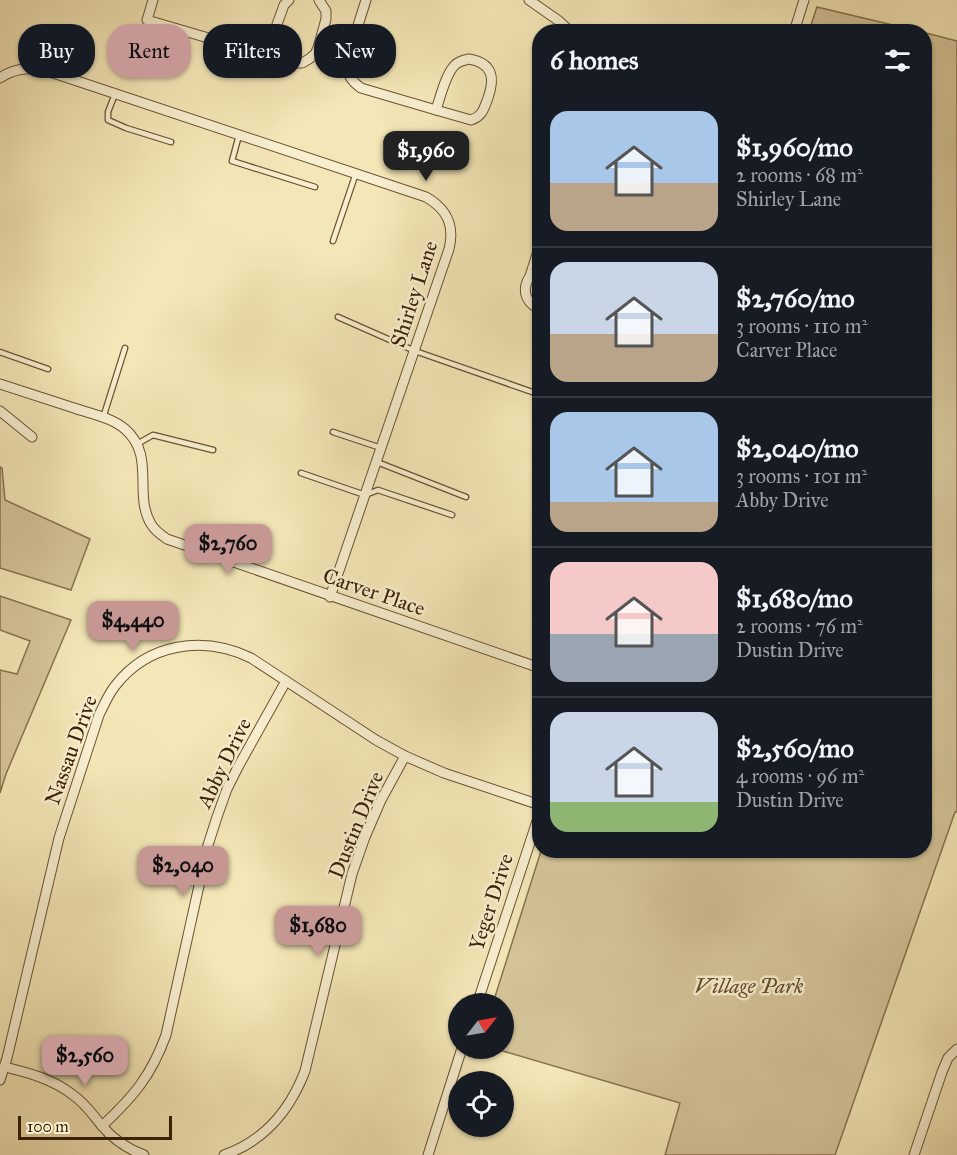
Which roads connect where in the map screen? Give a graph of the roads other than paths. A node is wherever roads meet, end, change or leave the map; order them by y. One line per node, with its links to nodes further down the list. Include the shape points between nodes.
1 (153, 0): 10 (street, via 147,20)
2 (289, 0): 7 (street)
3 (319, 0): 11 (street, via 326,19 315,54)
4 (366, 0): 14 (street, via 347,60 349,77 361,88)
5 (804, 0): 9 (street)
6 (533, 1): 8 (street)
7 (277, 24)
8 (562, 24)
9 (796, 24)
10 (203, 37)
11 (302, 63)
12 (0, 78): 13 (street, Shirley Lane, via 18,69 41,69)
13 (115, 94): 15 (street, Shirley Lane); 16 (lane, via 108,120)
14 (436, 110): 14 (street, via 454,65 469,59 488,68 492,88 482,114 466,119)
15 (239, 135): 17 (street, Shirley Lane); 18 (lane, via 232,161)
16 (171, 142)
17 (356, 173): 19 (lane); 25 (street, Shirley Lane, via 426,196 443,210 451,228 452,240)
18 (315, 187)
19 (333, 241)
20 (532, 270): 21 (street)
21 (531, 273): 22 (street, via 525,287)
22 (532, 305)
23 (338, 317): 25 (lane)
24 (125, 348): 31 (lane)
25 (415, 351): 29 (lane); 35 (street, Shirley Lane)
26 (0, 352): 27 (lane)
27 (48, 369)
28 (0, 384): 31 (street)
29 (532, 392)
30 (0, 411): 33 (street)
31 (103, 418): 34 (street, via 126,429)
32 (333, 432): 35 (lane)
33 (32, 437)
34 (137, 444): 36 (lane, via 153,435); 42 (street, Carver Place, via 146,514 158,533)
35 (381, 448): 37 (street, Shirley Lane)
36 (213, 450)
37 (376, 462): 39 (street, Shirley Lane); 40 (lane)
38 (302, 474): 39 (lane)
39 (365, 495): 41 (lane, via 378,490); 42 (street, Shirley Lane)
40 (466, 497)
41 (452, 515)
42 (330, 597): 43 (street, Carver Place)
43 (532, 665)
44 (286, 681): 45 (street, Nassau Drive); 51 (street, Nassau Drive, via 239,652 188,645 141,662 115,686 99,715 59,838); 53 (street, Abby Drive, via 238,767 216,817 158,1057 136,1091)
45 (405, 756): 46 (street, Nassau Drive); 55 (street, Dustin Drive, via 381,800 352,874 298,1088 278,1119 263,1133)
46 (532, 802)
47 (532, 836): 48 (street, Yeger Drive)
48 (481, 993)
49 (957, 1049): 57 (street, via 942,1072)
50 (459, 1059): 56 (street)
51 (5, 1067): 52 (street, Nassau Drive); 53 (street, via 60,1085 87,1107)
52 (0, 1080)
53 (102, 1126): 54 (street, via 124,1145)
54 (144, 1155)
55 (224, 1155)
56 (428, 1155)
57 (914, 1155)

